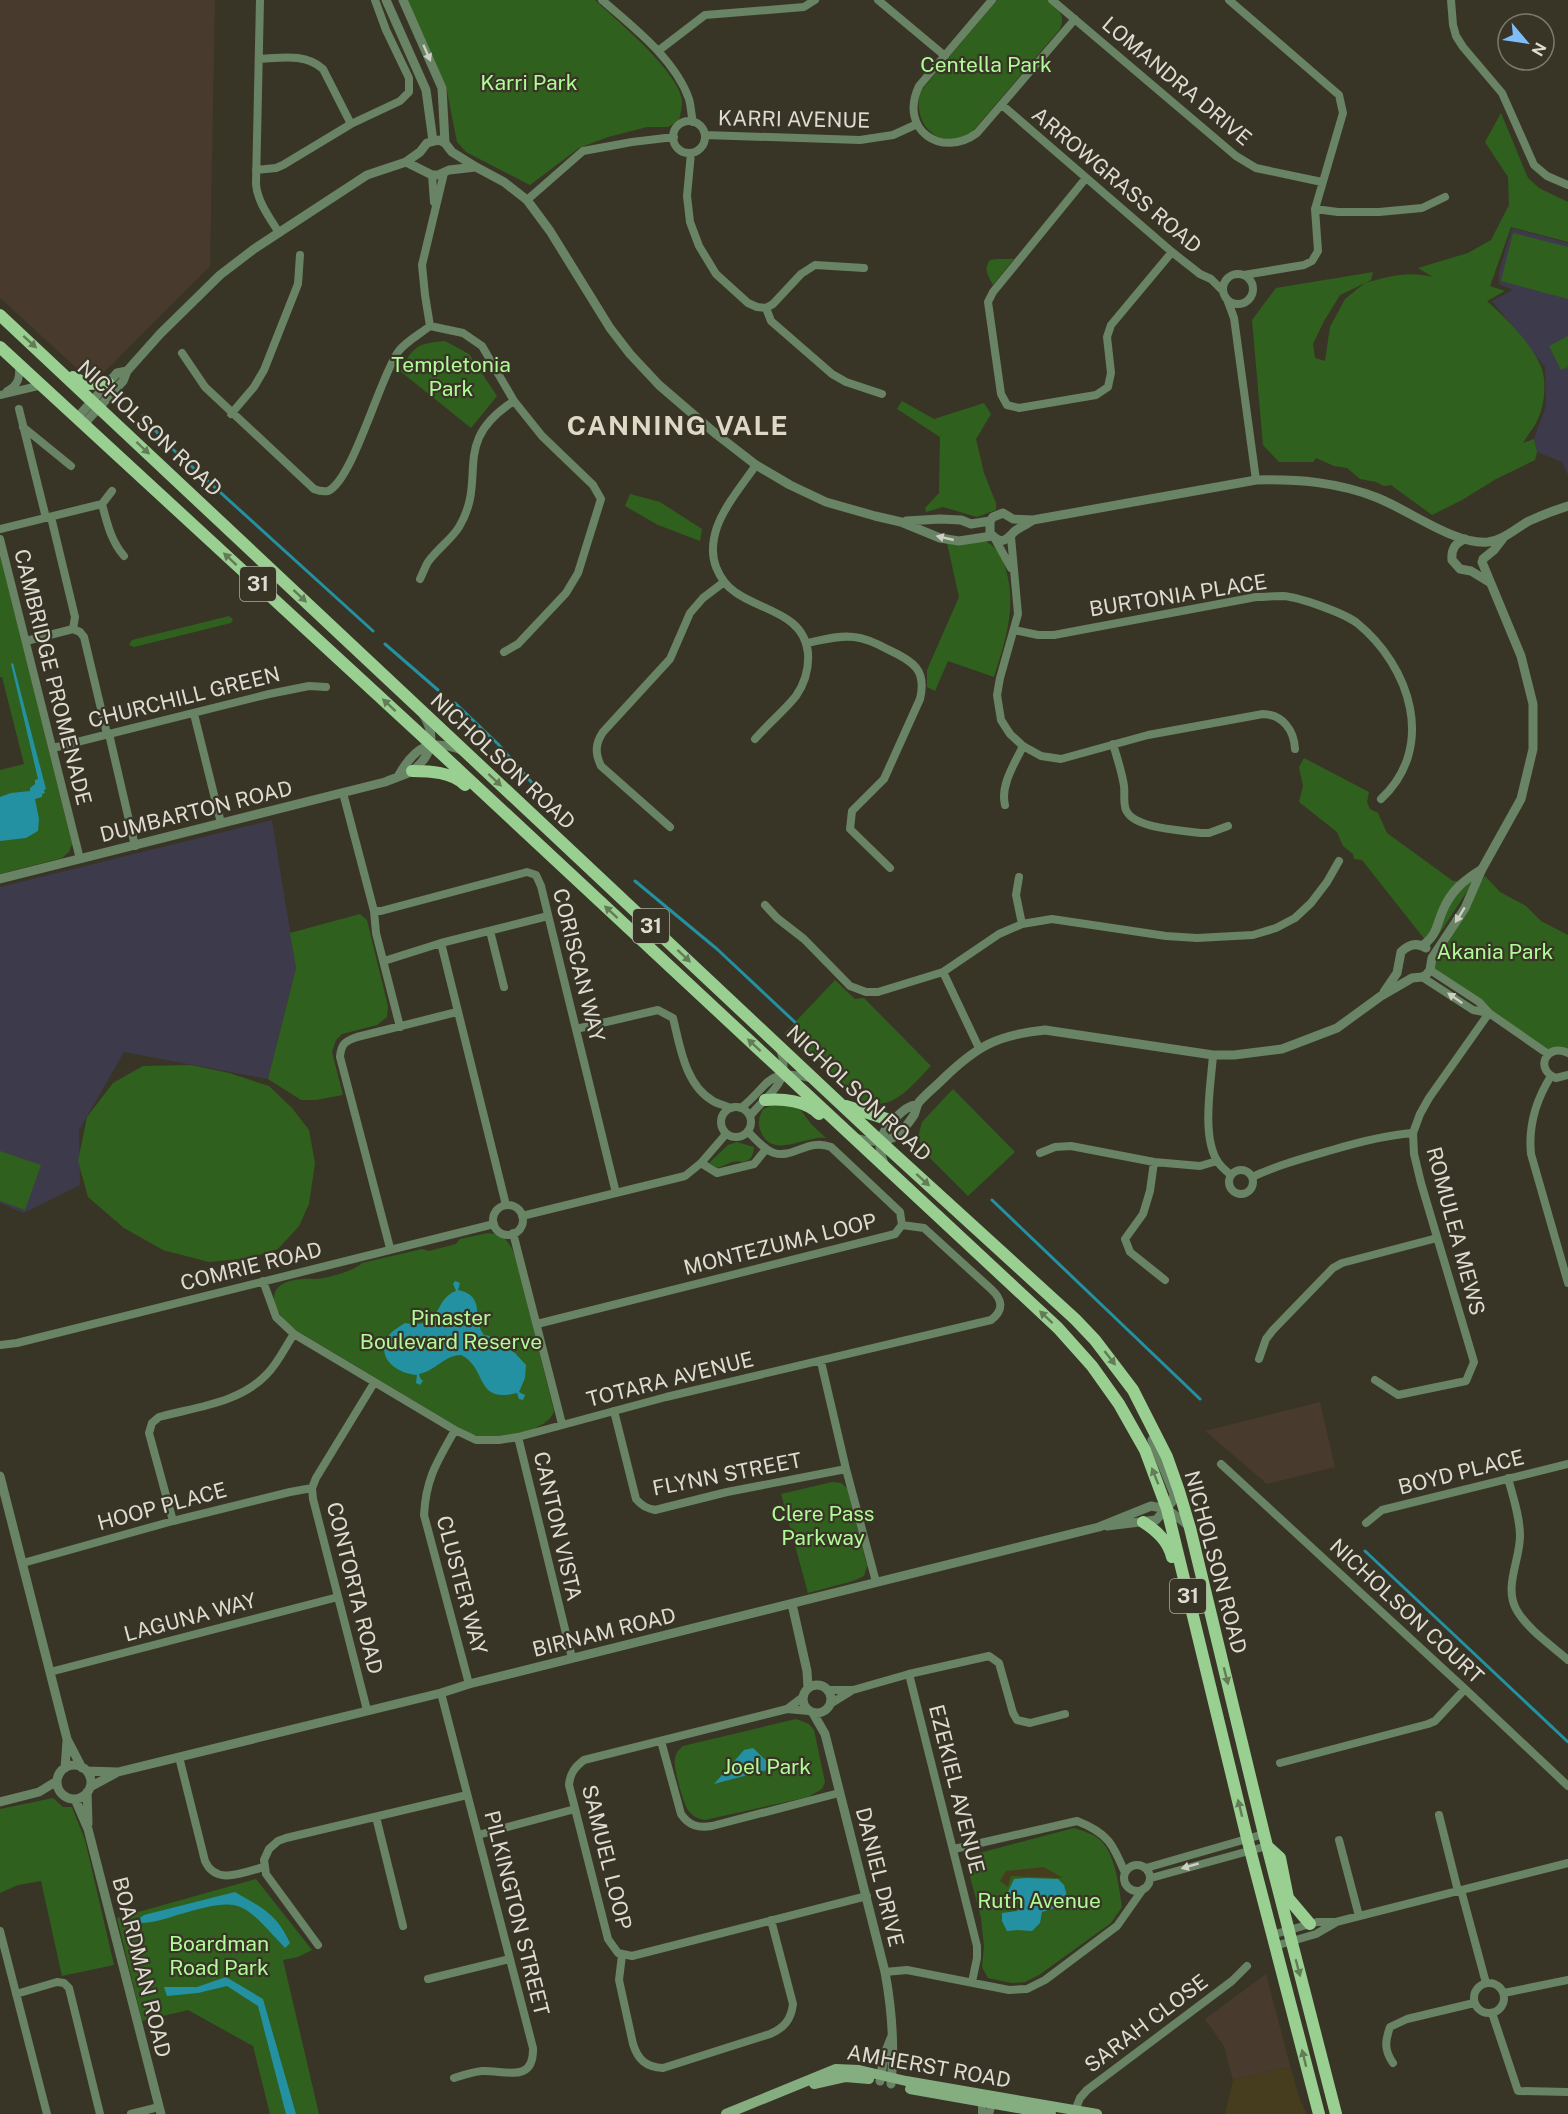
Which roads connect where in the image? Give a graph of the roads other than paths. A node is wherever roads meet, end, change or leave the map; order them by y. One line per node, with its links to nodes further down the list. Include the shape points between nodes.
1 (260, 0): 15 (street)
2 (375, 0): 18 (street, via 411,88 400,100)
3 (386, 0): 22 (street, via 426,90)
4 (403, 0): 23 (street, one-way to 23, via 442,88)
5 (602, 0): 13 (street)
6 (815, 0): 13 (street, via 804,7 705,15)
7 (879, 0): 14 (street)
8 (992, 0): 14 (street)
9 (1052, 0): 12 (street, LOMANDRA DRIVE)
10 (1229, 0): 34 (street, ARROWGRASS ROAD, via 1339,95 1343,113)
11 (1451, 0): 35 (street, via 1456,36 1505,99 1534,165)
12 (1075, 19): 16 (street); 34 (street, LOMANDRA DRIVE, via 1236,156 1256,168)
13 (658, 51): 17 (street, via 690,100)
14 (945, 56): 19 (street, via 915,94)
15 (259, 59): 18 (street, via 303,58 318,64); 30 (street)
16 (1002, 105): 19 (street, via 976,133 953,144 938,141); 33 (street, ARROWGRASS ROAD)
17 (693, 122): 20 (street, KARRI AVENUE); 21 (street, KARRI AVENUE, via 678,127)
18 (351, 124): 30 (street, via 283,165)
19 (915, 125): 20 (street, KARRI AVENUE, via 893,135 860,140)
20 (705, 135): 26 (street, KARRI AVENUE, via 703,145)
21 (674, 137): 26 (street, via 677,147); 37 (street, via 583,151)
22 (433, 141): 23 (street); 24 (street)
23 (445, 142): 25 (street)
24 (420, 152): 27 (street); 29 (street)
25 (452, 152): 28 (street); 31 (street)
26 (691, 153): 51 (street, via 687,196 690,222 699,246 716,274 748,303)
27 (406, 162): 29 (street); 40 (street, via 367,175)
28 (476, 167): 31 (street); 37 (street)
29 (422, 169): 32 (street)
30 (256, 170): 40 (street, via 256,192)
31 (446, 171): 32 (street); 38 (street)
32 (432, 175): 38 (street)
33 (1086, 178): 41 (street, ARROWGRASS ROAD); 41 (street, via 988,302 1001,394 1007,405 1041,405 1096,394 1108,387 1111,373 1107,337 1111,325)
34 (1322, 182): 39 (street, ARROWGRASS ROAD)
35 (1568, 185)
36 (1445, 197): 39 (street, via 1422,208 1379,212)
37 (527, 200): 70 (street, via 630,354 667,392)
38 (435, 209): 54 (street, via 422,265)
39 (1315, 209): 44 (street, ARROWGRASS ROAD, via 1318,251 1312,261)
40 (279, 233): 59 (street, via 220,275)
41 (1172, 252): 47 (street, ARROWGRASS ROAD)
42 (300, 255): 67 (street, via 298,284 264,370)
43 (864, 268): 51 (street, via 815,265)
44 (1265, 273): 45 (street, ARROWGRASS ROAD); 48 (street)
45 (1244, 275): 46 (street, ARROWGRASS ROAD); 48 (street)
46 (1228, 277): 47 (street, ARROWGRASS ROAD); 49 (street)
47 (1210, 279): 49 (street, ARROWGRASS ROAD)
48 (1252, 290): 50 (street)
49 (1225, 295): 50 (street, ARROWGRASS ROAD, via 1233,303); 53 (street, ARROWGRASS ROAD)
50 (1243, 303): 53 (street)
51 (766, 308): 62 (street, via 771,321 832,374)
52 (0, 315): 58 (main road, NICHOLSON ROAD / 31, one-way to 58)
53 (1234, 318): 72 (street, ARROWGRASS ROAD)
54 (430, 326): 64 (street, via 463,333 482,346); 67 (street, via 398,351 351,459 327,491 314,489)
55 (0, 347): 57 (main road, NICHOLSON ROAD / 31)
56 (182, 353): 67 (street, via 205,387)
57 (19, 364): 61 (main road, NICHOLSON ROAD / 31); 63 (street, via 17,384)
58 (59, 369): 60 (main road, via 87,384); 65 (main road, NICHOLSON ROAD / 31)
59 (127, 371): 60 (street, via 117,373); 65 (street, via 123,381)
60 (108, 383): 65 (street)
61 (42, 385): 63 (street); 68 (main road, NICHOLSON ROAD / 31)
62 (882, 394)
63 (0, 395)
64 (514, 401): 94 (street, via 498,411 481,430 473,454 470,501 459,527 428,562); 101 (street, via 542,436 593,485 601,499 578,573 566,593 518,644)
65 (97, 404): 68 (street); 103 (main road, NICHOLSON ROAD / 31, one-way to 103)
66 (19, 409): 69 (street)
67 (231, 414)
68 (80, 421): 108 (main road, NICHOLSON ROAD / 31, one-way to 68)
69 (23, 427): 71 (street); 76 (street)
70 (756, 465): 80 (street, via 826,502); 95 (street, via 724,513 714,536 714,562)
71 (71, 466)
72 (1256, 480): 78 (street); 82 (street, via 1291,479 1356,490)
73 (112, 491): 74 (street)
74 (102, 504): 76 (street); 90 (street, via 111,537)
75 (1568, 506): 85 (street, via 1536,518)
76 (48, 518): 81 (street); 97 (street, via 75,617)
77 (1013, 519): 78 (street); 79 (street, via 999,514); 83 (street)
78 (1034, 520): 83 (street)
79 (990, 521): 80 (street); 84 (street, via 989,530)
80 (901, 522): 84 (street, one-way to 80, via 948,539)
81 (0, 529)
82 (1441, 530): 87 (street); 89 (street)
83 (1013, 534): 84 (street, via 1002,540); 93 (street)
84 (994, 537): 93 (street)
85 (1504, 537): 88 (street); 91 (street)
86 (0, 539): 99 (street, CAMBRIDGE PROMENADE)
87 (1465, 539): 88 (street); 89 (street)
88 (1476, 541): 91 (street, via 1482,547)
89 (1453, 549): 92 (street, via 1455,566)
90 (124, 556)
91 (1482, 561): 92 (street); 96 (street)
92 (1471, 571): 96 (street)
93 (1012, 572): 98 (street, via 1018,614)
94 (420, 579)
95 (724, 582): 100 (street, via 733,591 795,624); 119 (street, via 690,613 670,659 598,741 601,766)
96 (1489, 582): 125 (street, via 1521,656 1533,704 1533,749 1521,799)
97 (73, 629): 99 (street); 105 (street, via 84,637)
98 (1014, 630): 109 (street, via 998,695 1002,720); 115 (street, BURTONIA PLACE, via 1054,634 1256,597 1285,596 1355,622 1394,666 1406,690 1411,713 1411,751 1403,772)
99 (26, 641): 110 (street, CAMBRIDGE PROMENADE)
100 (807, 643): 106 (street, via 806,678 796,695); 124 (street, via 833,637 871,641 905,657 921,676 920,699 884,779 852,811 850,830)
101 (504, 652)
102 (326, 687): 104 (street, CHURCHILL GREEN, via 309,686)
103 (422, 711): 108 (street); 112 (main road, NICHOLSON ROAD / 31)
104 (194, 714): 105 (street, CHURCHILL GREEN); 117 (street)
105 (108, 734): 110 (street, CHURCHILL GREEN); 121 (street)
106 (755, 739)
107 (1113, 744): 109 (street, via 1061,759 1041,756); 111 (street, via 1263,714 1288,726); 118 (street, via 1123,779 1126,810 1134,820 1201,833)
108 (432, 745): 112 (street); 113 (street, via 421,748 405,765); 120 (main road, NICHOLSON ROAD / 31)
109 (1023, 746): 116 (street, via 1006,785)
110 (52, 748): 122 (street, CAMBRIDGE PROMENADE)
111 (1295, 749)
112 (465, 752): 148 (main road, NICHOLSON ROAD / 31, one-way to 148)
113 (406, 773): 114 (street, DUMBARTON ROAD); 120 (main road, via 427,771 457,777 510,829)
114 (343, 793): 117 (street, DUMBARTON ROAD); 129 (street)
115 (1381, 799)
116 (1005, 805)
117 (221, 823): 121 (street, DUMBARTON ROAD)
118 (1228, 825)
119 (670, 827)
120 (533, 841): 153 (main road, NICHOLSON ROAD / 31, one-way to 120)
121 (135, 846): 122 (street, DUMBARTON ROAD)
122 (80, 859): 127 (street, DUMBARTON ROAD)
123 (1339, 861): 131 (street, via 1311,903 1295,918 1253,935 1166,936 1052,919)
124 (890, 868)
125 (1482, 869): 134 (street, via 1454,890 1435,934); 135 (street, one-way to 135, via 1466,908)
126 (1019, 877): 131 (street, via 1016,895)
127 (0, 879)
128 (765, 905): 139 (street, via 845,981 860,990 878,992)
129 (374, 911): 130 (street, CORISCAN WAY, via 527,872 536,875); 136 (street)
130 (548, 916): 132 (street); 147 (street, CORISCAN WAY)
131 (1022, 924): 139 (street, via 999,934)
132 (490, 931): 133 (street); 142 (street)
133 (441, 944): 136 (street); 144 (street)
134 (1422, 946): 135 (street); 137 (street, via 1406,948 1399,957)
135 (1432, 958): 138 (street)
136 (384, 961): 146 (street)
137 (1400, 967): 141 (street); 143 (street)
138 (1430, 970): 140 (street); 145 (street)
139 (942, 972): 149 (street)
140 (1422, 977): 141 (street); 145 (street, one-way to 140, via 1473,1010)
141 (1412, 978): 143 (street)
142 (504, 987)
143 (1381, 996): 152 (street, via 1337,1028 1282,1048)
144 (457, 1012): 146 (street); 180 (street)
145 (1489, 1013): 151 (street); 167 (street, ROMULEA MEWS, via 1429,1098)
146 (400, 1027): 186 (street, via 357,1036 340,1048)
147 (576, 1029): 158 (street, via 658,1010 673,1018 687,1071); 179 (street, CORISCAN WAY)
148 (777, 1042): 153 (street); 156 (main road, NICHOLSON ROAD / 31)
149 (979, 1048): 152 (street, via 1000,1038 1045,1030); 160 (street)
150 (1568, 1053): 151 (street, via 1557,1050)
151 (1548, 1054): 155 (street, via 1545,1066)
152 (1213, 1055): 174 (street, via 1209,1126)
153 (783, 1074): 156 (street); 157 (street, via 779,1086); 162 (street, via 770,1078); 169 (main road, NICHOLSON ROAD / 31)
154 (1568, 1075): 155 (street)
155 (1551, 1076): 189 (street, via 1534,1109 1531,1154)
156 (816, 1080): 159 (main road, NICHOLSON ROAD / 31)
157 (765, 1100): 163 (street); 169 (main road, via 796,1102)
158 (712, 1101): 161 (street); 164 (street)
159 (843, 1104): 165 (main road); 170 (main road, NICHOLSON ROAD / 31)
160 (917, 1104): 165 (street, via 907,1106); 170 (street, via 896,1136)
161 (731, 1108): 162 (street); 164 (street)
162 (741, 1108): 163 (street)
163 (750, 1116): 166 (street)
164 (721, 1117): 168 (street, via 721,1128)
165 (893, 1121): 170 (street, via 885,1127)
166 (748, 1132): 168 (street, via 736,1138); 171 (street)
167 (1413, 1133): 178 (street, via 1372,1138 1277,1165); 185 (street, ROMULEA MEWS, via 1414,1154)
168 (726, 1134): 175 (street)
169 (847, 1134): 170 (street); 176 (main road, NICHOLSON ROAD / 31)
170 (880, 1141): 176 (street, via 880,1156); 200 (main road, NICHOLSON ROAD / 31, one-way to 200, via 1075,1319 1122,1374)
171 (766, 1149): 175 (street, via 754,1164 717,1173); 183 (street, MONTEZUMA LOOP, via 785,1154 816,1144 831,1148 900,1212)
172 (1040, 1153): 173 (street, via 1071,1146)
173 (1154, 1161): 174 (street, via 1200,1166); 188 (street, via 1143,1214 1125,1239 1130,1252)
174 (1217, 1161): 177 (street)
175 (701, 1163): 179 (street, via 686,1176)
176 (888, 1172): 210 (main road, NICHOLSON ROAD / 31, one-way to 176, via 1144,1450 1092,1366 1058,1328)
177 (1231, 1175): 178 (street, via 1240,1169); 178 (street, via 1230,1186 1239,1194 1252,1188)
178 (1252, 1177)
179 (616, 1193): 181 (street)
180 (506, 1205): 181 (street, via 516,1207); 182 (street, via 495,1214)
181 (522, 1216): 184 (street, via 520,1229)
182 (494, 1224): 184 (street, via 500,1232); 186 (street, COMRIE ROAD)
183 (902, 1225): 190 (street, MONTEZUMA LOOP, via 895,1234); 196 (street, TOTARA AVENUE, via 924,1228 997,1294 999,1314 991,1320)
184 (513, 1233): 190 (street)
185 (1437, 1238): 195 (street, via 1333,1268 1273,1330); 197 (street, ROMULEA MEWS, via 1474,1362 1466,1381 1398,1395)
186 (390, 1248): 187 (street, COMRIE ROAD)
187 (263, 1281): 191 (street, TOTARA AVENUE, via 276,1317); 192 (street, COMRIE ROAD)
188 (1165, 1281)
189 (1568, 1283)
190 (537, 1324): 201 (street)
191 (294, 1334): 198 (street, TOTARA AVENUE); 211 (street, via 255,1387 236,1397 159,1417 152,1423 149,1433)
192 (16, 1343): 193 (street, COMRIE ROAD); 194 (street, COMRIE ROAD)
193 (0, 1345)
194 (0, 1350)
195 (1259, 1359)
196 (821, 1362): 199 (street, TOTARA AVENUE); 206 (street)
197 (1375, 1380)
198 (374, 1383): 202 (street, TOTARA AVENUE); 209 (street, CONTORTA ROAD)
199 (614, 1411): 201 (street, TOTARA AVENUE); 206 (street, FLYNN STREET, via 636,1499 650,1509)
200 (1145, 1411): 210 (street, via 1148,1431 1174,1494); 215 (main road, NICHOLSON ROAD / 31, via 1167,1457)
201 (562, 1424): 203 (street, TOTARA AVENUE)
202 (455, 1430): 203 (street, TOTARA AVENUE, via 476,1440); 225 (street, CLUSTER WAY, via 432,1471 425,1492 424,1515)
203 (518, 1437): 220 (street, CANTON VISTA)
204 (1221, 1464): 228 (street, NICHOLSON COURT)
205 (1568, 1464): 208 (street, BOYD PLACE)
206 (846, 1469): 217 (street)
207 (0, 1476): 216 (street, BOARDMAN ROAD)
208 (1508, 1478): 213 (street, BOYD PLACE, via 1382,1510); 221 (street, via 1520,1527 1511,1588 1515,1607)
209 (312, 1488): 211 (street, HOOP PLACE); 218 (street, CONTORTA ROAD)
210 (1167, 1509): 212 (street, BIRNAM ROAD, via 1156,1520); 214 (street, BIRNAM ROAD, via 1152,1506); 215 (street); 227 (main road, NICHOLSON ROAD / 31)
211 (173, 1521): 216 (street, HOOP PLACE)
212 (1143, 1522): 214 (street, BIRNAM ROAD); 227 (main road, via 1170,1546 1202,1676)
213 (1366, 1523)
214 (1099, 1527): 217 (street, BIRNAM ROAD)
215 (1190, 1528): 260 (main road, NICHOLSON ROAD / 31, one-way to 260)
216 (23, 1563): 223 (street, BOARDMAN ROAD)
217 (876, 1582): 219 (street, BIRNAM ROAD)
218 (338, 1597): 223 (street, LAGUNA WAY); 235 (street, CONTORTA ROAD)
219 (792, 1604): 220 (street, BIRNAM ROAD); 222 (street, DANIEL DRIVE)
220 (572, 1658): 225 (street, BIRNAM ROAD)
221 (1568, 1660)
222 (807, 1671): 226 (street, DANIEL DRIVE); 232 (street, DANIEL DRIVE)
223 (50, 1672): 239 (street, BOARDMAN ROAD)
224 (909, 1674): 230 (street); 237 (street, via 989,1656 999,1663 1017,1720 1030,1723); 263 (street, EZEKIEL AVENUE)
225 (469, 1684): 231 (street, BIRNAM ROAD)
226 (818, 1685): 229 (street, DANIEL DRIVE); 232 (street)
227 (1210, 1687): 262 (main road, NICHOLSON ROAD / 31, one-way to 227)
228 (1466, 1689): 242 (street, via 1428,1724); 247 (street, NICHOLSON COURT)
229 (827, 1690): 230 (street); 233 (street, DANIEL DRIVE)
230 (853, 1690): 233 (street)
231 (441, 1693): 235 (street, BIRNAM ROAD); 251 (street, PILKINGTON STREET)
232 (805, 1693): 234 (street, SAMUEL LOOP); 236 (street, DANIEL DRIVE, via 803,1702)
233 (829, 1706): 236 (street, via 819,1713); 238 (street, DANIEL DRIVE)
234 (787, 1709): 236 (street, SAMUEL LOOP); 240 (street, SAMUEL LOOP)
235 (367, 1710): 241 (street, BIRNAM ROAD)
236 (811, 1712): 238 (street, DANIEL DRIVE)
237 (1065, 1714)
238 (825, 1734): 250 (street, DANIEL DRIVE)
239 (67, 1739): 243 (street, BOARDMAN ROAD); 244 (street, BOARDMAN ROAD)
240 (661, 1741): 250 (street, via 681,1814 697,1827); 255 (street, SAMUEL LOOP, via 584,1760 576,1766 569,1785)
241 (179, 1757): 245 (street, BIRNAM ROAD); 267 (street, via 209,1868 227,1876)
242 (1280, 1763)
243 (65, 1768): 244 (street); 246 (street, BOARDMAN ROAD)
244 (84, 1769): 245 (street, BIRNAM ROAD); 248 (street, BOARDMAN ROAD, via 89,1776)
245 (118, 1772): 248 (street, BIRNAM ROAD)
246 (57, 1781): 249 (street); 252 (street)
247 (1568, 1786)
248 (89, 1790): 253 (street); 258 (street, BOARDMAN ROAD)
249 (39, 1792): 252 (street); 254 (street)
250 (839, 1793): 274 (street, DANIEL DRIVE)
251 (468, 1795): 257 (street); 259 (street, PILKINGTON STREET)
252 (64, 1796): 253 (street)
253 (75, 1799): 258 (street, BOARDMAN ROAD)
254 (0, 1802)
255 (575, 1809): 259 (street); 285 (street, SAMUEL LOOP, via 608,1939)
256 (1439, 1815): 273 (street)
257 (376, 1817): 267 (street, via 278,1841 269,1849); 280 (street)
258 (88, 1829): 304 (street, BOARDMAN ROAD)
259 (478, 1835): 286 (street, PILKINGTON STREET)
260 (1265, 1840): 262 (street); 262 (street); 279 (main road, via 1280,1858 1288,1898); 282 (main road, NICHOLSON ROAD / 31)
261 (1339, 1840): 276 (street)
262 (1249, 1844): 268 (street); 270 (street, one-way to 270); 283 (main road, NICHOLSON ROAD / 31)
263 (954, 1849): 264 (street, via 1077,1821 1107,1838); 291 (street, EZEKIEL AVENUE, via 977,1946)
264 (1119, 1857): 266 (street); 269 (street)
265 (1568, 1863): 273 (street)
266 (1133, 1866): 268 (street); 269 (street)
267 (264, 1868): 284 (street)
268 (1146, 1868): 270 (street)
269 (1125, 1873): 271 (street)
270 (1151, 1878): 272 (street)
271 (1130, 1889): 272 (street); 275 (street)
272 (1143, 1889): 275 (street)
273 (1460, 1891): 276 (street); 292 (street)
274 (867, 1896): 277 (street, SAMUEL LOOP); 288 (street, DANIEL DRIVE)
275 (1129, 1910): 291 (street, via 1117,1926 1027,1989 1009,1990)
276 (1359, 1916): 278 (street)
277 (771, 1920): 285 (street, SAMUEL LOOP, via 632,1956); 285 (street, via 793,2004 786,2024 770,2034 663,2068 647,2065 636,2055 619,1980)
278 (1336, 1922): 279 (street); 282 (street, via 1316,1934)
279 (1310, 1924): 282 (street)
280 (404, 1926)
281 (0, 1931): 294 (street)
282 (1290, 1936): 283 (street); 314 (main road, NICHOLSON ROAD / 31, one-way to 314)
283 (1274, 1940): 313 (main road, NICHOLSON ROAD / 31, one-way to 283)
284 (318, 1945)
285 (621, 1954)
286 (510, 1959): 289 (street); 299 (street, PILKINGTON STREET, via 533,2048 529,2067 521,2073 480,2071)
287 (1246, 1966): 305 (street, SARAH CLOSE, via 1232,1981 1087,2090)
288 (885, 1972): 291 (street, via 908,1970); 297 (street, DANIEL DRIVE)
289 (428, 1980)
290 (1568, 1980): 293 (street)
291 (972, 1982)
292 (1486, 1983): 293 (street, via 1497,1985); 295 (street, via 1478,1988)
293 (1504, 1993): 296 (street, via 1501,2008)
294 (16, 1994): 306 (street); 307 (street, via 57,1982 69,1989)
295 (1474, 2003): 296 (street, via 1482,2012); 298 (street, via 1407,2019 1390,2027 1386,2053)
296 (1492, 2013): 302 (street, via 1518,2091)
297 (894, 2031): 300 (street, DANIEL DRIVE); 301 (street, DANIEL DRIVE)
298 (1393, 2063)
299 (454, 2078)
300 (880, 2078): 301 (main road, AMHERST ROAD); 309 (main road, AMHERST ROAD, via 859,2070 836,2069); 310 (main road, AMHERST ROAD, via 820,2082)
301 (892, 2080): 303 (main road, AMHERST ROAD)
302 (1568, 2092)
303 (987, 2104): 305 (main road, AMHERST ROAD); 311 (main road, AMHERST ROAD)
304 (160, 2110): 308 (street)
305 (1074, 2112): 312 (main road, AMHERST ROAD)
306 (46, 2114)
307 (100, 2114)
308 (130, 2114)
309 (726, 2114)
310 (741, 2114)
311 (1051, 2114)
312 (1097, 2114)
313 (1319, 2114)
314 (1336, 2114)

